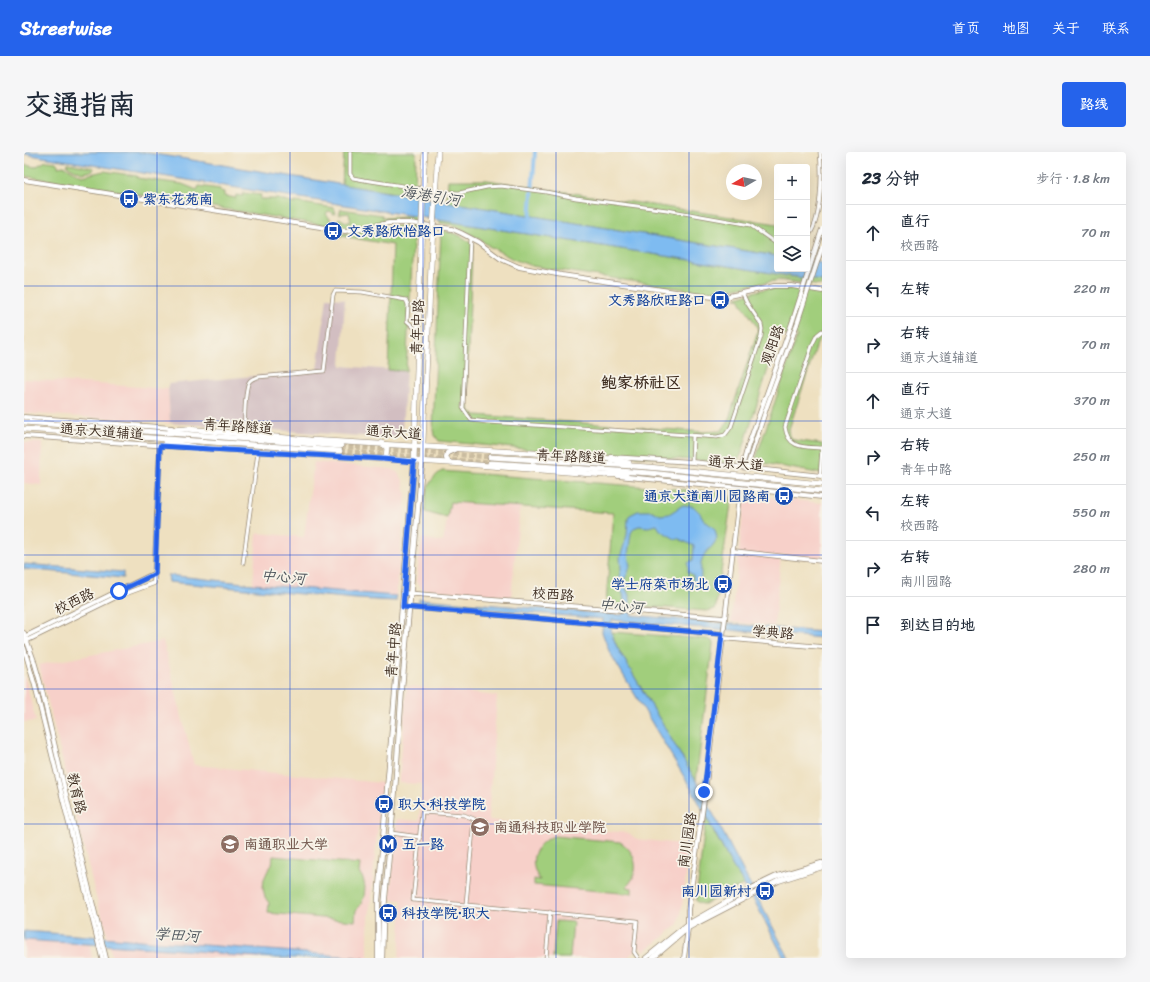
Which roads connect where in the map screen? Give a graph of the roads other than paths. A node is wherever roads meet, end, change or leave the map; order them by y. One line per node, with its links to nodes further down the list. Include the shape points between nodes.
1 (350, 152): 9 (street, via 350,174 353,178 459,193 501,186 667,210 750,225)
2 (425, 152): 16 (main road, 青年中路, bridge)
3 (438, 152): 30 (main road, 青年中路, bridge)
4 (820, 152): 7 (street, via 822,190 819,209)
5 (24, 180): 8 (street, via 324,228 345,230 389,223 410,223 452,230)
6 (822, 229): 15 (street, 观阳路, bridge)
7 (810, 236)
8 (470, 238): 14 (street, via 501,259 519,267 696,296 713,297); 25 (street, via 463,408 471,420)
9 (774, 242)
10 (822, 247): 15 (street, 观阳路, bridge)
11 (810, 253): 12 (street)
12 (822, 255)
13 (822, 291): 14 (street, via 774,286)
14 (742, 292): 25 (street, via 762,329 734,420 725,435)
15 (794, 323): 42 (street, 观阳路)
16 (418, 332): 23 (street, via 407,321 406,300 362,292 335,291 332,295 324,371 258,377 251,380 248,383); 28 (main road, 青年中路)
17 (822, 332): 32 (street, via 813,343 786,434 794,444)
18 (24, 417): 22 (street, 通京大道辅道)
19 (24, 422): 21 (main road)
20 (24, 429): 26 (main road)
21 (132, 430): 22 (main road, 通京大道); 26 (main road, 青年路隧道, via 341,448)
22 (187, 430): 23 (main road, 通京大道)
23 (244, 434): 27 (main road, 通京大道)
24 (24, 436): 29 (street, 通京大道辅道)
25 (693, 436): 38 (street)
26 (133, 437): 31 (main road, 通京大道)
27 (382, 443): 28 (main road, 通京大道); 36 (main road, via 388,448 388,453)
28 (415, 445): 30 (main road, 通京大道); 37 (main road, 青年中路)
29 (160, 446): 31 (street, 通京大道辅道); 53 (street)
30 (424, 446): 33 (main road, 通京大道); 39 (main road, 青年中路)
31 (202, 448): 34 (main road, 通京大道)
32 (822, 448): 45 (street)
33 (456, 449): 35 (main road, 通京大道); 40 (main road, via 448,452 446,456)
34 (258, 452): 36 (main road, 通京大道); 52 (street)
35 (600, 457): 38 (street); 41 (main road, 通京大道)
36 (383, 459): 37 (main road, 通京大道)
37 (414, 462): 39 (main road, 通京大道); 54 (main road, 青年中路)
38 (692, 462): 42 (street)
39 (422, 463): 40 (main road, 通京大道); 55 (main road, 青年中路)
40 (452, 464): 44 (main road, 通京大道)
41 (648, 467): 43 (main road, 青年路隧道, via 490,460); 46 (main road, 通京大道)
42 (745, 467): 45 (street)
43 (650, 473): 44 (main road, 通京大道); 48 (main road, 通京大道)
44 (606, 475): 47 (street)
45 (821, 476)
46 (822, 484)
47 (740, 488): 49 (street); 50 (street, 南川园路)
48 (822, 491)
49 (822, 497)
50 (733, 551): 51 (street); 58 (street, 南川园路)
51 (822, 561)
52 (243, 563)
53 (155, 574): 60 (street, 校西路); 60 (street, 校西路, via 154,583 116,597)
54 (404, 593): 55 (street, 校西路); 56 (main road, 青年中路)
55 (410, 594): 57 (main road, 青年中路); 58 (street, 校西路)
56 (403, 607): 57 (street, 校西路); 75 (main road, 青年中路, via 378,900)
57 (409, 608): 59 (street, 校西路); 64 (main road, 青年中路)
58 (724, 619): 59 (street, 南川园路)
59 (722, 635): 61 (street, 学典路); 71 (street, 南川园路)
60 (25, 638): 63 (street, 教育路, via 40,682)
61 (822, 647)
62 (24, 648): 63 (street, 教育路)
63 (67, 808): 72 (street, 教育路, via 96,934); 72 (street, 教育路, via 101,934)
64 (391, 833): 65 (street); 76 (main road, 青年中路)
65 (420, 837): 69 (street, via 413,900); 69 (street, via 422,812 464,815 474,819)
66 (822, 863): 68 (main road, via 775,878)
67 (822, 867): 68 (main road)
68 (755, 890): 71 (main road)
69 (466, 904): 70 (street)
70 (550, 912): 77 (street); 78 (street, via 637,920 634,952)
71 (688, 926): 79 (main road); 80 (main road); 81 (street, 南川园路)
72 (102, 948): 73 (street, 教育路); 74 (street, 教育路)
73 (102, 958)
74 (106, 958)
75 (378, 958)
76 (382, 958)
77 (546, 958)
78 (638, 958)
79 (646, 958)
80 (653, 958)
81 (684, 958)

